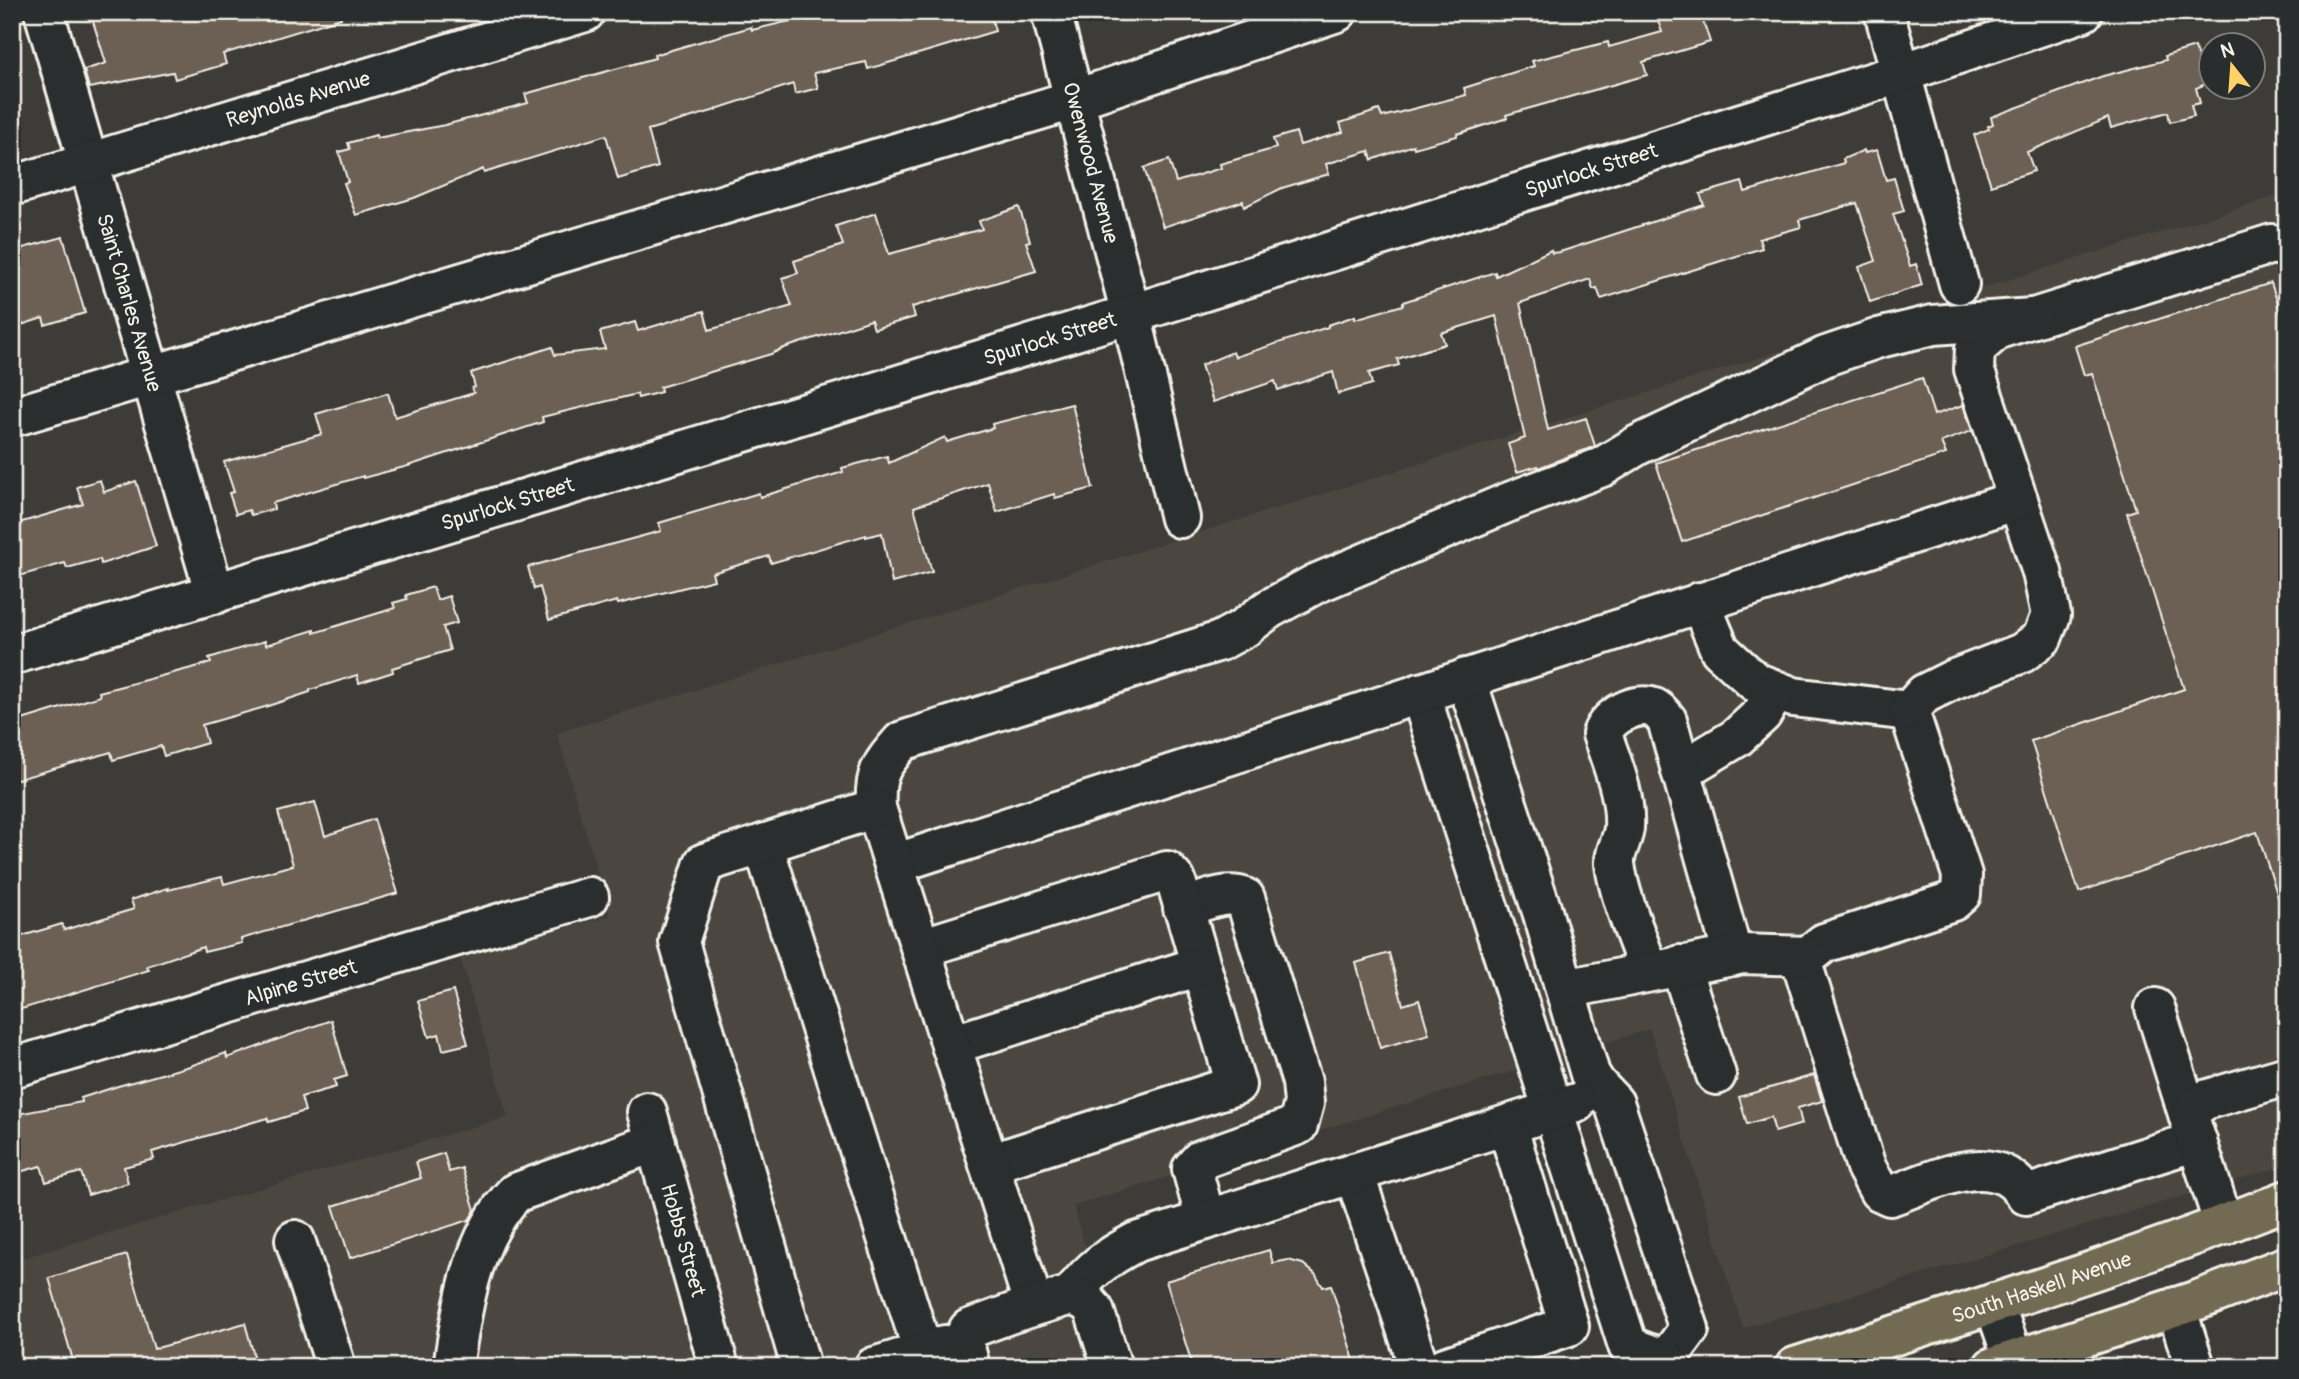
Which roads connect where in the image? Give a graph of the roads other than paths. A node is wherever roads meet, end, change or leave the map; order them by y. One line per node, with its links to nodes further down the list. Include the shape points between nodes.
1 (44, 12): 9 (street, Saint Charles Avenue)
2 (585, 12): 9 (street, Reynolds Avenue)
3 (1051, 12): 8 (street, Owenwood Avenue)
4 (1337, 12): 8 (street)
5 (1884, 12): 7 (street)
6 (2083, 12): 7 (street, Spurlock Street)
7 (1902, 73): 12 (street); 13 (street, Spurlock Street)
8 (1073, 100): 13 (street, Owenwood Avenue); 15 (street)
9 (88, 164): 10 (street, Reynolds Avenue); 15 (street, Saint Charles Avenue)
10 (12, 186)
11 (2287, 247): 14 (street, via 2272,244)
12 (1959, 284)
13 (1131, 314): 18 (street, Owenwood Avenue); 19 (street, Spurlock Street)
14 (2033, 318): 17 (street, via 1998,329 1975,349 1974,369); 27 (street, via 1933,325 1826,356 1638,445 1602,467 1315,584 1220,641 902,741 882,764 875,788)
15 (151, 377): 16 (street); 19 (street, Saint Charles Avenue)
16 (12, 417)
17 (2018, 499): 20 (street); 25 (street, via 2051,615 2042,638 2022,653 1924,694)
18 (1180, 517)
19 (215, 594): 21 (street, Spurlock Street)
20 (1700, 602): 22 (street); 23 (street, via 1720,650 1755,682)
21 (12, 654)
22 (1466, 678): 24 (street); 37 (street)
23 (1776, 691): 25 (street, via 1793,698); 26 (street, via 1762,714 1737,738)
24 (1420, 693): 29 (street); 44 (street)
25 (1909, 711): 34 (street, via 1962,875 1961,894 1953,901 1824,943)
26 (1681, 771): 33 (street); 36 (street, via 1667,720 1653,707 1614,715 1605,725 1602,734 1621,793 1623,816 1614,859 1617,876)
27 (876, 808): 28 (street); 29 (street)
28 (763, 844): 60 (street); 67 (street, via 704,863 680,943)
29 (894, 864): 32 (street)
30 (589, 897): 40 (street, Alpine Street)
31 (1184, 908): 32 (street, via 1176,881 1167,871); 35 (street); 50 (street, via 1228,895 1245,898 1302,1082 1304,1104 1298,1125 1200,1160 1192,1168)
32 (921, 948): 39 (street)
33 (1733, 956): 34 (street); 36 (street)
34 (1808, 956): 46 (street, via 1803,966 1866,1167 1879,1192 1890,1196 1957,1172 1987,1170 2006,1176 2026,1195)
35 (1200, 966): 39 (street); 47 (street, via 1236,1085)
36 (1664, 968): 37 (street); 41 (street)
37 (1565, 989): 43 (street, via 1590,1074)
38 (2155, 1008): 46 (street)
39 (951, 1045): 47 (street)
40 (12, 1068)
41 (1716, 1076)
42 (2287, 1076): 46 (street, via 2205,1100 2194,1107)
43 (1605, 1095): 44 (street); 62 (street, via 1614,1103 1689,1329)
44 (1552, 1110): 45 (street); 62 (street, via 1628,1346)
45 (1507, 1125): 48 (street); 71 (street, via 1569,1326)
46 (2193, 1129): 51 (street)
47 (989, 1164): 56 (street)
48 (1354, 1173): 50 (street); 70 (street)
49 (2287, 1200): 51 (main road, South Haskell Avenue)
50 (1206, 1220): 53 (street)
51 (2224, 1225): 55 (main road); 58 (main road, South Haskell Avenue)
52 (295, 1240): 64 (street)
53 (1136, 1242): 56 (street); 57 (street, via 1090,1271)
54 (2287, 1266): 55 (main road)
55 (2244, 1283): 59 (main road)
56 (1029, 1292): 57 (street); 61 (street, via 969,1329)
57 (1071, 1295): 69 (street, via 1094,1310)
58 (1994, 1303): 63 (street); 72 (main road, South Haskell Avenue)
59 (2176, 1307): 63 (main road); 73 (street)
60 (923, 1352): 61 (street); 68 (street)
61 (966, 1353)
62 (1667, 1363)
63 (2007, 1365)
64 (336, 1367)
65 (453, 1367): 66 (street, Hobbs Street, via 462,1308 498,1210 515,1192 651,1127)
66 (719, 1367)
67 (801, 1367)
68 (874, 1367)
69 (1112, 1367)
70 (1419, 1367)
71 (1445, 1367)
72 (1795, 1367)
73 (2195, 1367)

